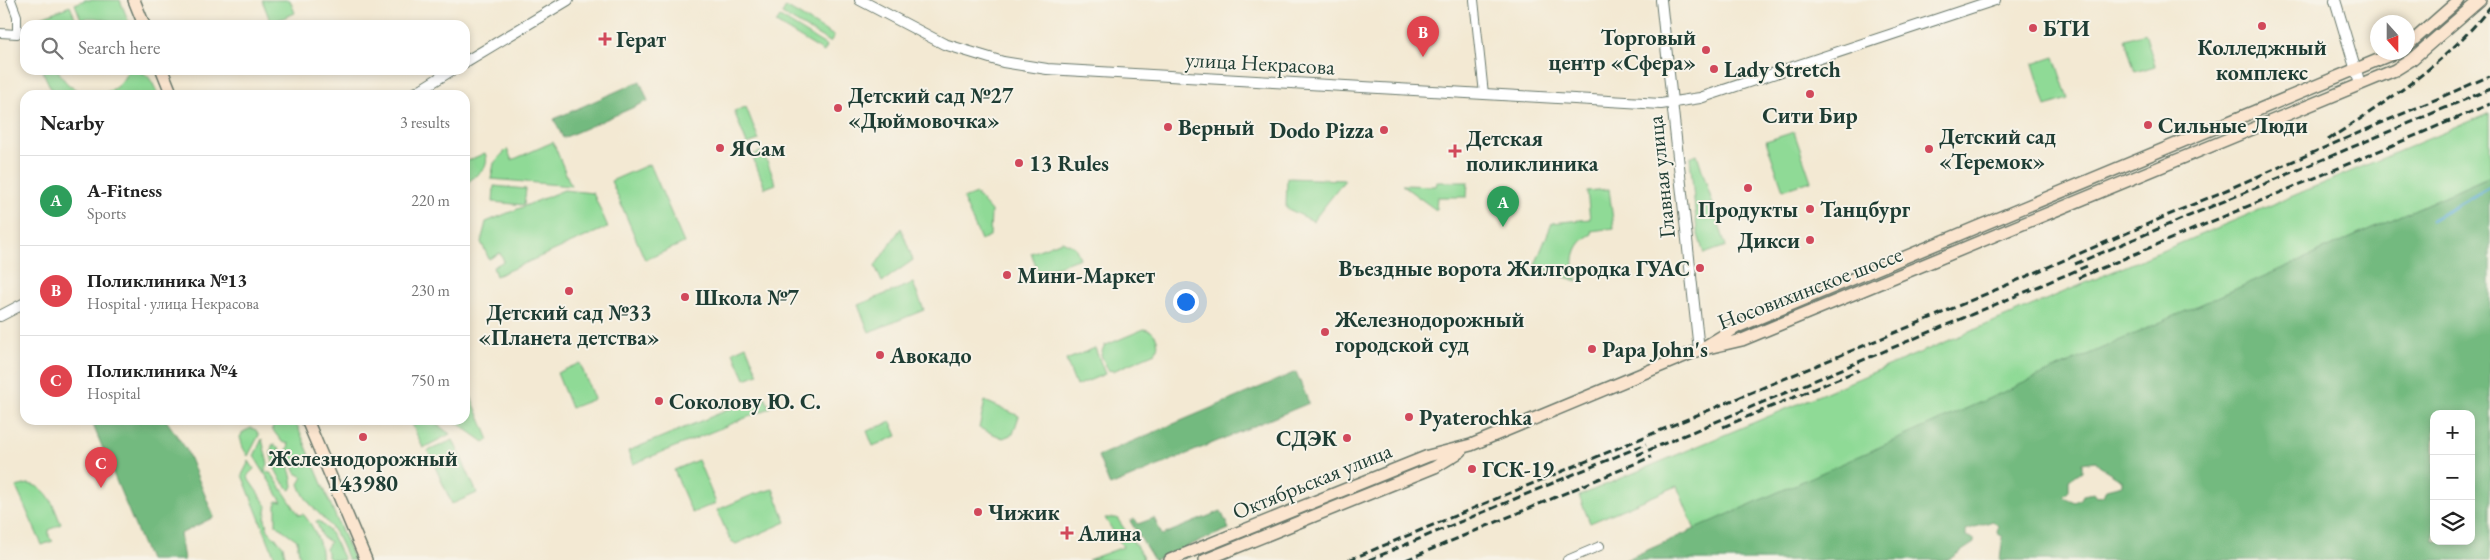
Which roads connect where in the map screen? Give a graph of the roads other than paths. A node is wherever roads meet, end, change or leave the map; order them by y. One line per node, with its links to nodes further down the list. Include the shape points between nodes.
1 (11, 0): 12 (street, via 18,16 17,34)
2 (134, 0): 11 (main road)
3 (568, 0): 14 (street)
4 (860, 0): 22 (street, улица Некрасова, via 944,44 984,58 1028,66 1160,77)
5 (1474, 0): 22 (street)
6 (1660, 0): 23 (street, Главная улица)
7 (1996, 0): 23 (street, улица Некрасова, via 1700,98)
8 (2335, 0): 16 (street)
9 (2459, 0): 13 (main road)
10 (2480, 0): 19 (main road, Носовихинское шоссе, via 2411,60)
11 (142, 20)
12 (0, 32)
13 (2415, 39)
14 (470, 59)
15 (2380, 60): 16 (main road, Носовихинское шоссе)
16 (2356, 71): 19 (street); 26 (main road, Носовихинское шоссе, via 1737,327)
17 (164, 75): 20 (main road)
18 (444, 75): 21 (street)
19 (2360, 84): 26 (main road, Носовихинское шоссе, via 1742,340)
20 (170, 90)
21 (420, 90)
22 (1484, 94): 23 (street, улица Некрасова)
23 (1671, 104): 26 (street, Главная улица)
24 (20, 306): 25 (street)
25 (0, 316)
26 (1699, 350): 28 (main road, Октябрьская улица)
27 (309, 425): 30 (main road)
28 (1471, 445): 31 (main road, Октябрьская улица, via 1428,456); 32 (main road, Октябрьская улица, via 1435,467)
29 (1600, 546): 33 (street)
30 (366, 560)
31 (1170, 560)
32 (1206, 560)
33 (1568, 560)

